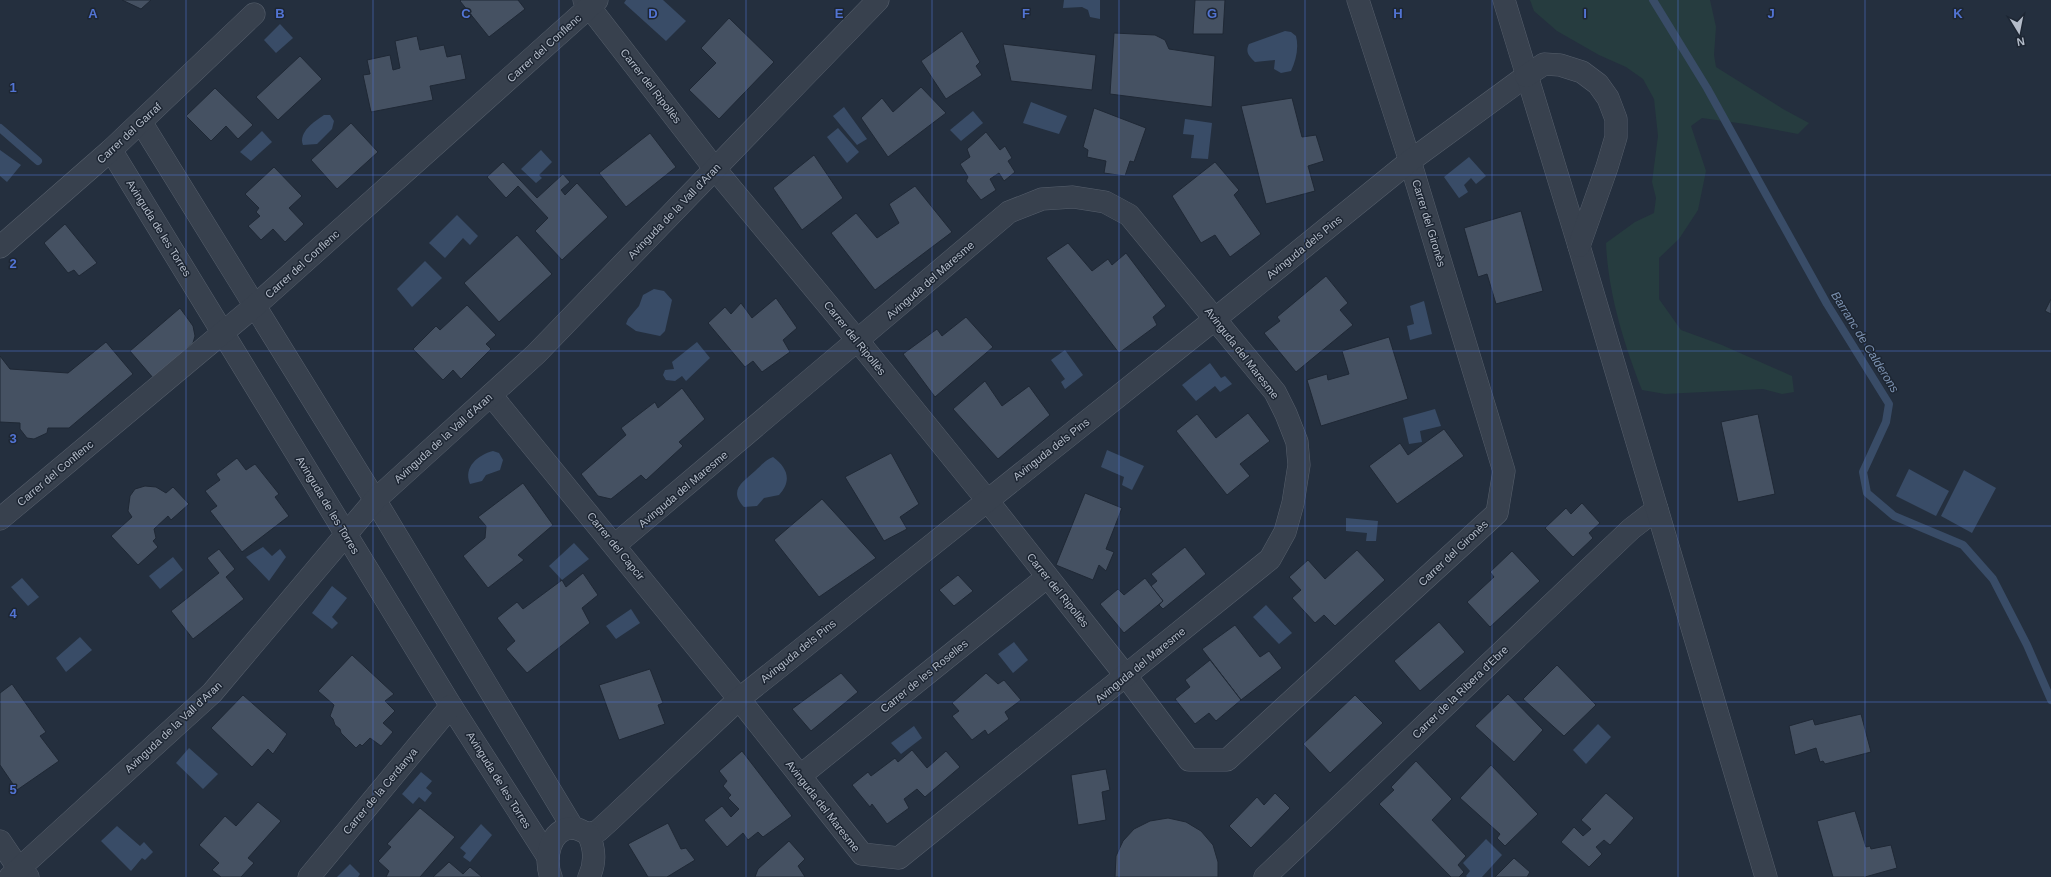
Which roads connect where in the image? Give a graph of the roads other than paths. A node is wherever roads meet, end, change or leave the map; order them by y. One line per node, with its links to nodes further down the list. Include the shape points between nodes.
1 (878, 0): 10 (street, Avinguda de la Vall d'Aran)
2 (1358, 0): 9 (street, Carrer del Gironès)
3 (1504, 0): 6 (street)
4 (590, 3): 10 (street, Carrer del Ripollès); 13 (street, Carrer del Conflenc)
5 (254, 14): 7 (street, Carrer del Garraf)
6 (1526, 76): 9 (street, Avinguda dels Pins); 11 (street); 11 (street, Avinguda dels Pins, via 1544,64 1560,65 1582,72 1598,84 1616,119 1616,137)
7 (141, 122): 8 (street, Carrer del Garraf); 13 (street)
8 (111, 150): 12 (street, Carrer del Garraf); 15 (street, Avinguda de les Torres)
9 (1410, 161): 14 (street, Avinguda dels Pins); 25 (street, Carrer del Gironès, via 1504,471 1497,513 1227,760 1189,760)
10 (715, 169): 16 (street, Carrer del Ripollès); 17 (street, Avinguda de la Vall d'Aran, via 536,354)
11 (1579, 246): 20 (street)
12 (0, 247)
13 (256, 305): 15 (street, Carrer del Conflenc); 18 (street)
14 (1216, 319): 16 (street, Avinguda del Maresme, via 1129,215 1105,202 1073,197 1042,199 1009,212); 19 (street, Avinguda dels Pins); 25 (street, Avinguda del Maresme, via 1275,392 1286,414 1297,442 1299,465 1293,503 1285,532 1270,558)
15 (223, 332): 21 (street, Carrer del Conflenc); 22 (street, Avinguda de les Torres)
16 (858, 341): 19 (street, Carrer del Ripollès); 23 (street, Avinguda del Maresme)
17 (491, 395): 18 (street, Avinguda de la Vall d'Aran); 23 (street, Carrer del Capcir)
18 (375, 500): 22 (street, Avinguda de la Vall d'Aran); 29 (street)
19 (987, 500): 24 (street, Carrer del Ripollès); 26 (street, Avinguda dels Pins)
20 (1657, 509): 36 (street, Carrer de la Ribera d'Ebre, via 1631,529); 37 (street)
21 (0, 519)
22 (346, 534): 27 (street, Avinguda de les Torres); 33 (street, Avinguda de la Vall d'Aran, via 212,693)
23 (615, 545): 26 (street, Carrer del Capcir)
24 (1047, 577): 25 (street, Carrer del Ripollès); 28 (street, Carrer de les Roselles)
25 (1126, 676): 28 (street, Avinguda del Maresme, via 899,858 862,854)
26 (739, 699): 28 (street, Avinguda del Maresme); 29 (street, Avinguda dels Pins, via 598,831)
27 (451, 706): 32 (street, Avinguda de les Torres); 34 (street, Carrer de la Cerdanya)
28 (800, 776)
29 (581, 831): 31 (street, via 594,845); 32 (street, Avinguda dels Pins, via 562,832 556,836 549,849)
30 (0, 841): 33 (street)
31 (591, 868): 35 (street)
32 (548, 870)
33 (19, 874)
34 (309, 877)
35 (607, 877)
36 (1265, 877)
37 (1766, 877)

